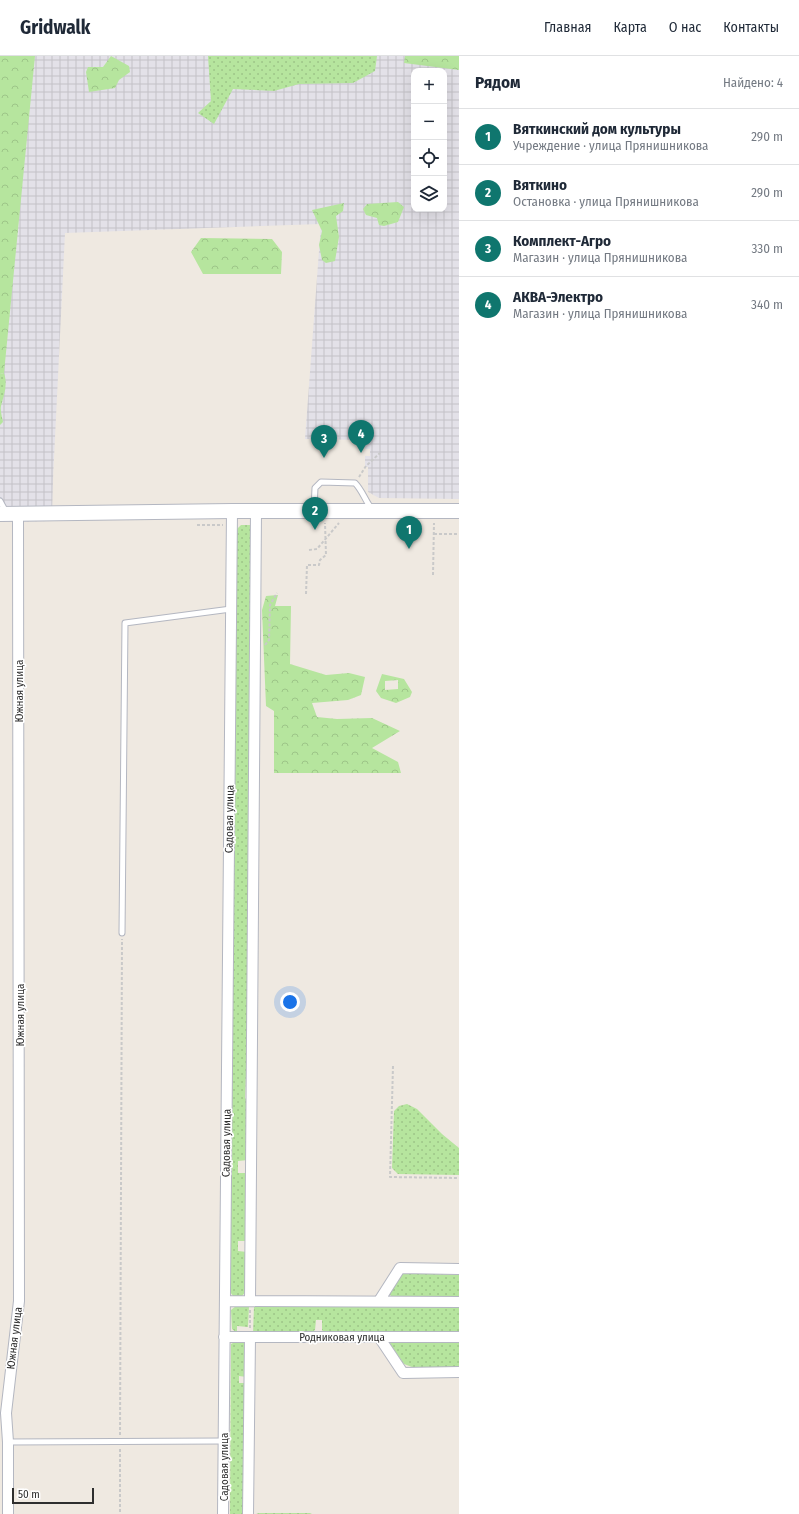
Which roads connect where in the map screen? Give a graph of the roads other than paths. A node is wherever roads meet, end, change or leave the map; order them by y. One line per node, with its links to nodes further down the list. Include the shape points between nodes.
1 (0, 500): 7 (lane)
2 (232, 511): 6 (street); 7 (street); 8 (street, Садовая улица)
3 (314, 511): 4 (street); 4 (lane, via 315,488 321,482 355,483); 6 (street)
4 (373, 511): 5 (street)
5 (459, 511)
6 (256, 512): 12 (street)
7 (9, 514): 20 (street, Южная улица, via 19,1301)
8 (232, 609): 9 (lane, via 125,623); 11 (street, Садовая улица)
9 (122, 933)
10 (459, 1269): 13 (street, via 400,1268)
11 (225, 1300): 12 (street); 15 (street, Садовая улица)
12 (250, 1301): 13 (street)
13 (379, 1302): 14 (street)
14 (459, 1302)
15 (224, 1337): 16 (street, Родниковая улица); 21 (street, Садовая улица)
16 (250, 1337): 17 (street, Родниковая улица); 25 (street)
17 (379, 1337): 18 (street, Родниковая улица); 19 (street, via 403,1372)
18 (459, 1337)
19 (459, 1372)
20 (3, 1415): 22 (street, Южная улица)
21 (224, 1441): 22 (lane); 24 (street, Садовая улица)
22 (8, 1442): 23 (street, Южная улица)
23 (8, 1514)
24 (223, 1514)
25 (248, 1514)

